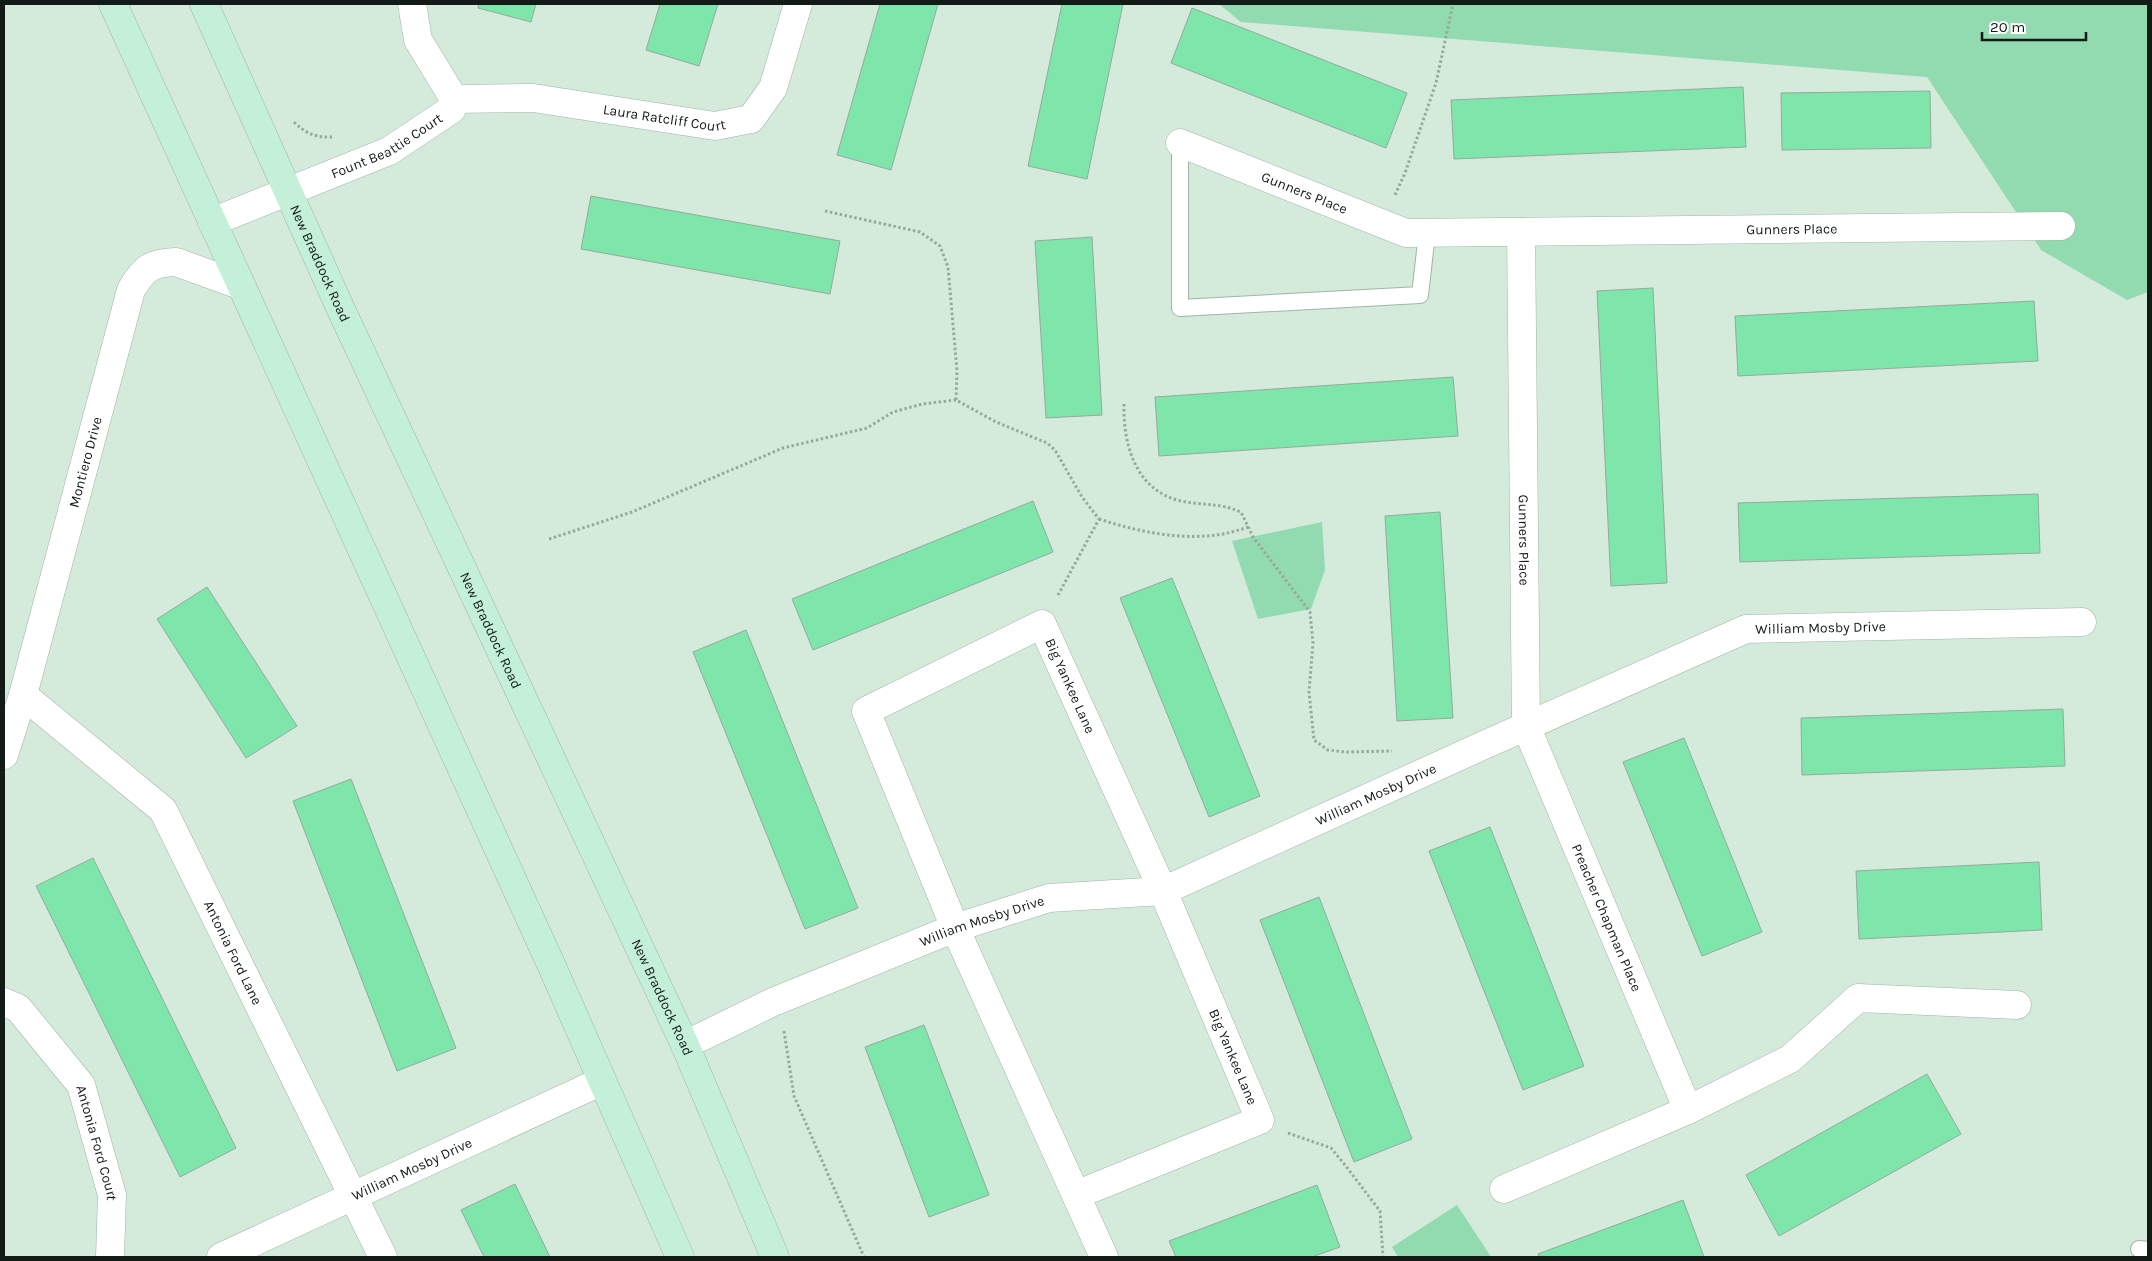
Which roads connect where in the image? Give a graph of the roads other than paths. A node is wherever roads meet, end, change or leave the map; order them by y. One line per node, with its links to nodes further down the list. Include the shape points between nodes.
1 (112, 4): 8 (main road)
2 (204, 4): 7 (main road, New Braddock Road)
3 (412, 4): 5 (street, Fount Beattie Court, via 418,40)
4 (798, 4): 5 (street, Laura Ratcliff Court, via 773,88 751,119 715,126 533,98)
5 (454, 99): 7 (street, Fount Beattie Court, via 452,109 390,150)
6 (1180, 143): 11 (street, Gunners Place, via 1406,233); 11 (lane, via 1180,308 1420,295)
7 (289, 192): 8 (street, Fount Beattie Court); 21 (main road, New Braddock Road)
8 (212, 222): 12 (main road)
9 (2061, 226): 10 (street, Gunners Place)
10 (1521, 232): 11 (street, Gunners Place); 15 (street, Gunners Place)
11 (1427, 233)
12 (240, 285): 14 (street, Montiero Drive, via 169,262 142,271 131,290); 22 (main road)
13 (2082, 622): 15 (street, William Mosby Drive, via 1746,629)
14 (23, 695): 16 (street, Montiero Drive); 26 (street, Antonia Ford Lane, via 163,810)
15 (1526, 726): 17 (street, William Mosby Drive); 23 (street, Preacher Chapman Place)
16 (4, 755)
17 (1163, 891): 18 (street, William Mosby Drive, via 1049,898); 18 (street, Big Yankee Lane, via 1042,624 866,711); 25 (street, Big Yankee Lane, via 1260,1120)
18 (955, 928): 21 (street, William Mosby Drive, via 773,1002); 25 (street, Big Yankee Lane)
19 (4, 1002): 27 (street, Antonia Ford Court, via 18,1008 81,1085 112,1195)
20 (2017, 1005): 23 (street, via 1858,998 1790,1058)
21 (685, 1045): 31 (main road, New Braddock Road)
22 (602, 1081): 26 (street, William Mosby Drive); 30 (main road)
23 (1688, 1110): 24 (street)
24 (1504, 1189)
25 (1076, 1195): 32 (street, Big Yankee Lane)
26 (352, 1196): 28 (street, William Mosby Drive); 29 (street, Antonia Ford Lane)
27 (110, 1257)
28 (221, 1257)
29 (383, 1257)
30 (680, 1257)
31 (775, 1257)
32 (1104, 1257)

